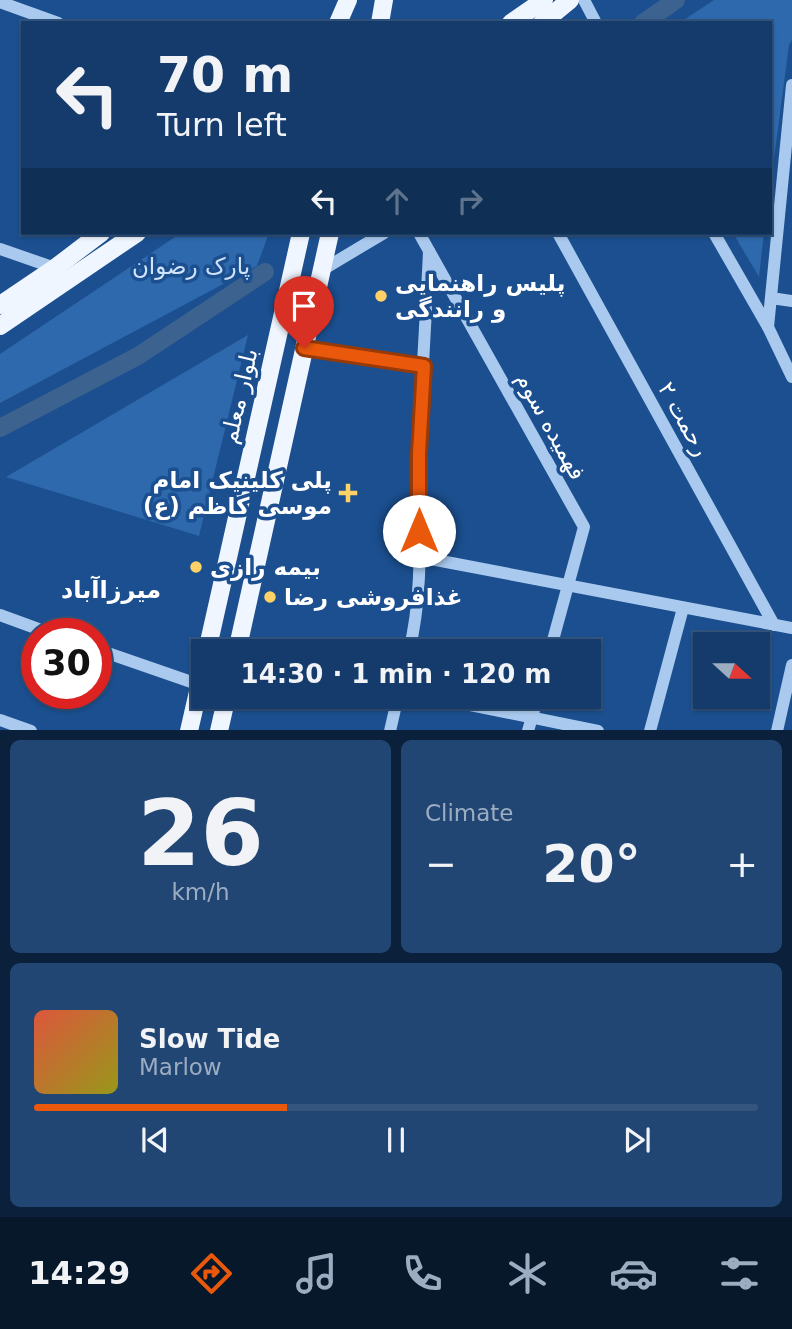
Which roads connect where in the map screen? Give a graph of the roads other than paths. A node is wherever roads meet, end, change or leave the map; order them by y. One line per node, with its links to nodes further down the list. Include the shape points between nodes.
1 (348, 0): 8 (main road)
2 (384, 0): 9 (main road)
3 (544, 0): 10 (main road)
4 (570, 0): 11 (main road)
5 (584, 0): 12 (street)
6 (0, 2): 7 (street)
7 (52, 21)
8 (339, 21)
9 (380, 21)
10 (513, 21)
11 (544, 21)
12 (595, 21)
13 (792, 85): 26 (street)
14 (98, 235): 24 (main road)
15 (134, 235): 29 (main road)
16 (301, 235): 41 (main road, بلوار معلم)
17 (330, 235): 25 (main road)
18 (381, 235): 25 (street)
19 (420, 235): 23 (street, فهمیده سوم)
20 (559, 235): 39 (street, رحمت ۲)
21 (716, 235): 30 (street)
22 (0, 249): 24 (street)
23 (429, 250): 32 (street); 35 (street, فهمیده سوم, via 584,527)
24 (55, 268): 28 (main road)
25 (322, 270): 31 (main road)
26 (771, 298): 27 (street); 30 (street)
27 (792, 301)
28 (0, 305)
29 (0, 326)
30 (768, 327): 33 (street)
31 (304, 348): 32 (street); 42 (main road)
32 (424, 366): 34 (street)
33 (792, 377)
34 (419, 557): 35 (street); 43 (street)
35 (569, 586): 36 (street); 44 (street, فهمیده سوم)
36 (683, 607): 39 (street); 59 (street)
37 (0, 615): 38 (street)
38 (21, 623)
39 (774, 625): 40 (street)
40 (792, 628)
41 (210, 639)
42 (240, 639)
43 (412, 639)
44 (554, 639)
45 (112, 653): 47 (street)
46 (792, 665): 60 (street)
47 (191, 674)
48 (194, 709): 55 (main road)
49 (224, 709): 56 (main road)
50 (395, 709): 57 (street)
51 (474, 709): 53 (street)
52 (0, 720): 54 (street)
53 (530, 724): 58 (street)
54 (31, 730)
55 (189, 730)
56 (219, 730)
57 (390, 730)
58 (598, 730)
59 (650, 730)
60 (776, 730)

